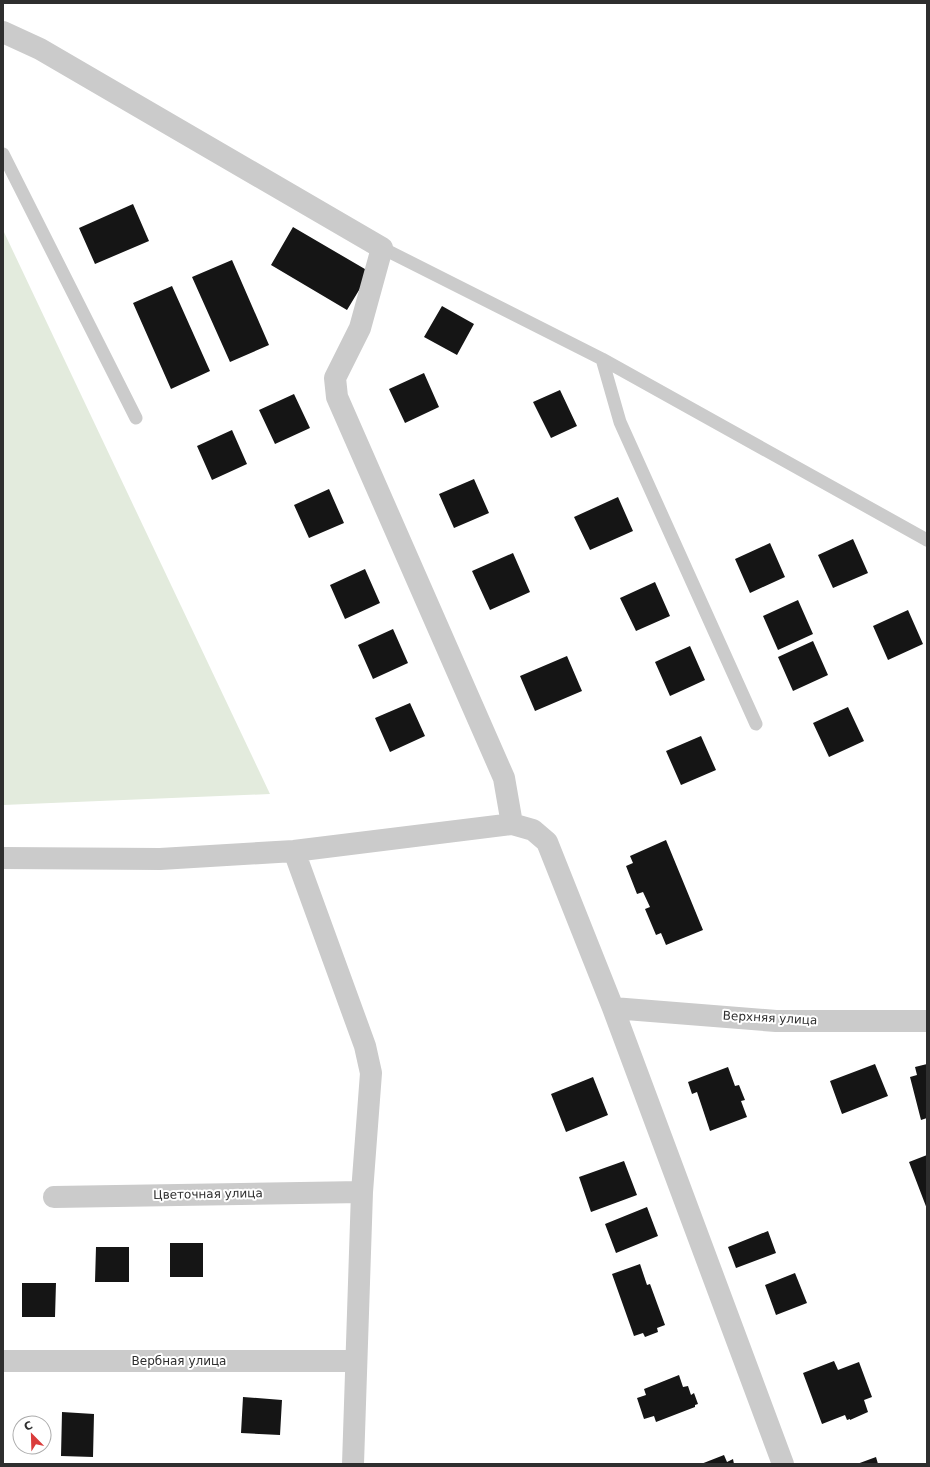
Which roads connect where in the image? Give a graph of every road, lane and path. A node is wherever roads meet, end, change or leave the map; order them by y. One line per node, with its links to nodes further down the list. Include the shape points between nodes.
1 (3, 32): 3 (street, via 40,49)
2 (3, 154): 5 (lane)
3 (382, 248): 4 (lane); 8 (street, via 360,328 335,378 337,397 504,778)
4 (602, 360): 6 (lane); 7 (lane, via 620,422)
5 (136, 418)
6 (927, 540)
7 (756, 724)
8 (512, 824): 9 (street); 11 (street, via 532,830 547,842)
9 (294, 851): 10 (street, via 160,859); 13 (street, via 365,1046 371,1073)
10 (3, 858)
11 (613, 1008): 12 (street, Верхняя улица, via 776,1021); 18 (street)
12 (927, 1021)
13 (362, 1192): 14 (street, Цветочная улица); 16 (street)
14 (54, 1197)
15 (3, 1361): 16 (street, Вербная улица)
16 (356, 1362): 17 (street)
17 (353, 1464)
18 (783, 1464)

